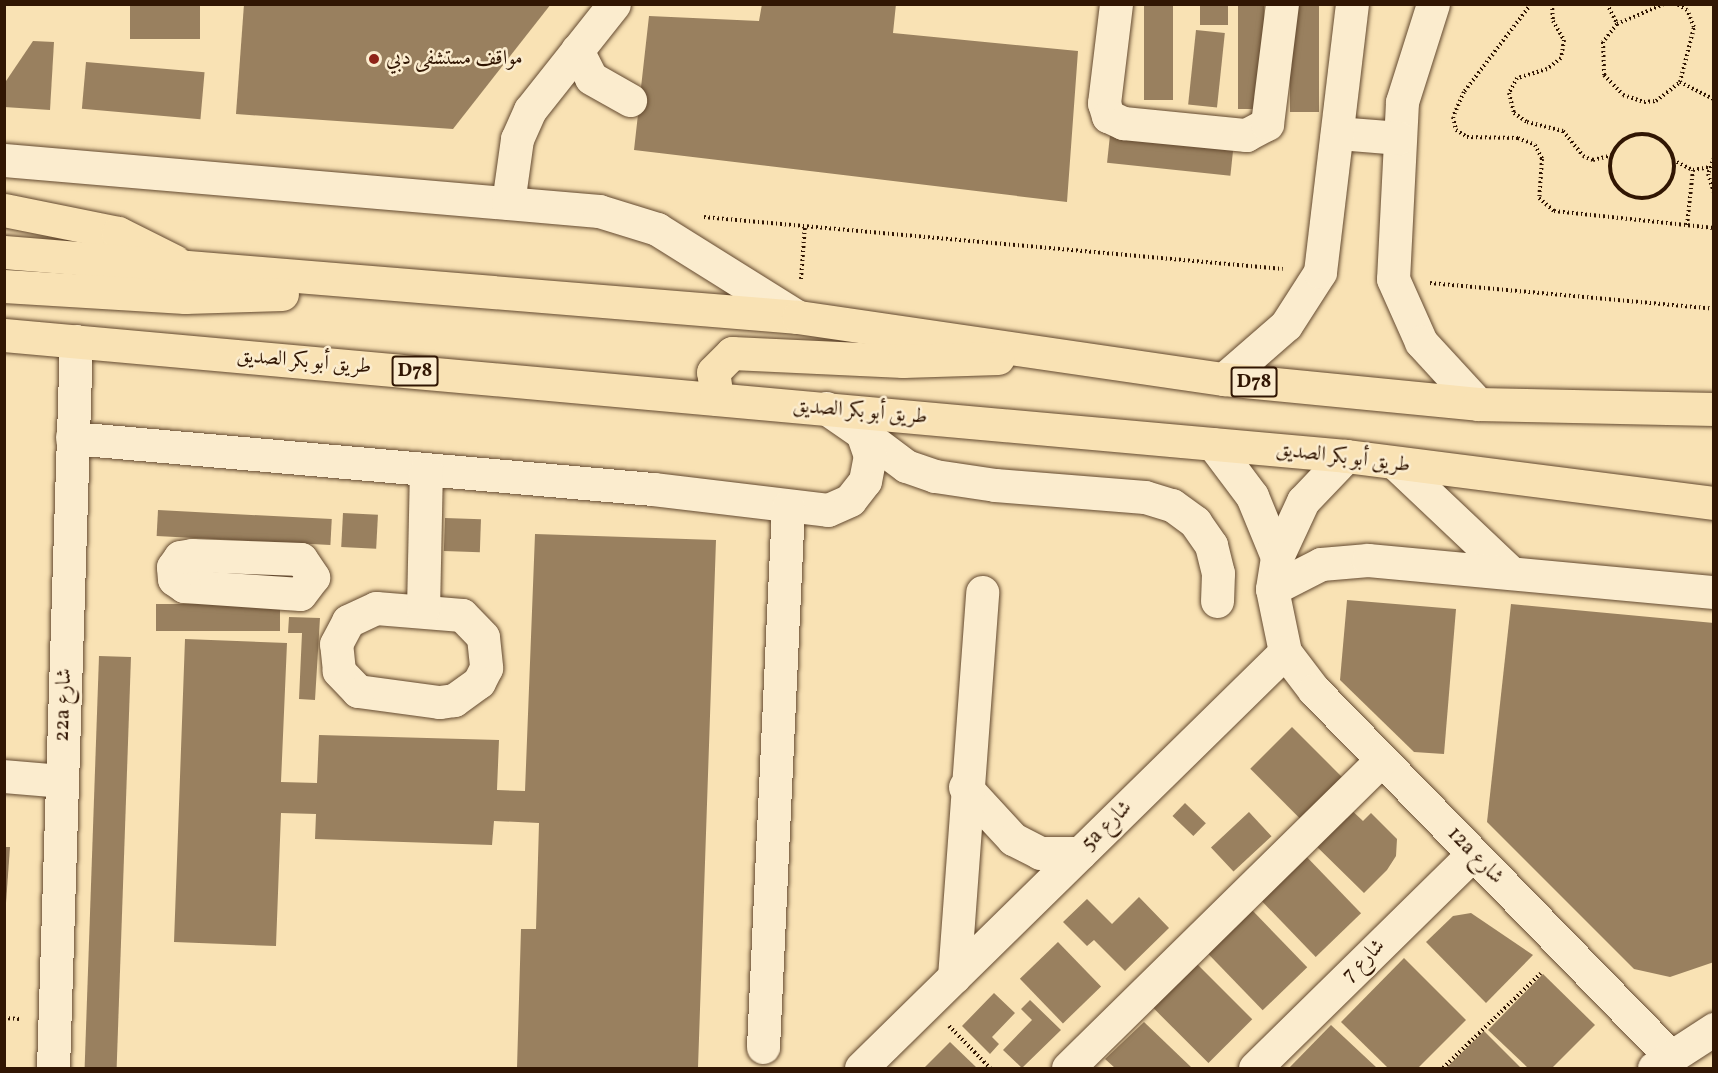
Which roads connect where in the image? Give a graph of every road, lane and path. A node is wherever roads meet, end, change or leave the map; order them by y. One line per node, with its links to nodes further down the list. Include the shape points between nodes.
1 (614, 4): 12 (street)
2 (1116, 4): 3 (street, via 1104,103 1108,116 1123,123 1246,135 1267,124)
3 (1282, 4)
4 (1352, 4): 16 (street)
5 (1433, 4): 17 (street, via 1409,70)
6 (1531, 4): 28 (path, via 1464,92 1453,117 1456,130 1467,137 1518,138 1535,145 1542,159 1539,198 1554,211)
7 (1552, 4): 18 (path, via 1553,21 1564,40 1561,58 1547,69 1517,78 1509,93 1511,107 1527,122 1563,131 1583,156 1593,160)
8 (1607, 4): 11 (path)
9 (1664, 4): 11 (path)
10 (1677, 4): 13 (path, via 1688,10 1694,27)
11 (1617, 24): 13 (path, via 1608,31 1601,53 1604,75 1612,87 1633,100 1656,101)
12 (577, 50): 15 (street, via 591,78); 25 (street, via 530,110 517,139)
13 (1680, 82): 14 (path)
14 (1713, 99)
15 (630, 100)
16 (1337, 133): 17 (street); 33 (street)
17 (1399, 138): 34 (street)
18 (1613, 155): 21 (path, via 1624,140 1648,135 1668,148); 21 (path, via 1610,173 1616,185 1636,198 1660,193 1673,172)
19 (1713, 158): 22 (path)
20 (4, 160): 25 (street)
21 (1674, 160): 23 (path)
22 (1710, 167): 23 (path); 24 (path)
23 (1693, 170): 28 (path)
24 (1713, 192)
25 (508, 203): 38 (street, via 599,212 657,229)
26 (4, 210): 32 (main road, via 118,233)
27 (701, 217): 29 (path)
28 (1687, 225): 30 (path)
29 (805, 226): 33 (path); 38 (path)
30 (1713, 228)
31 (4, 252): 32 (main road, D78)
32 (186, 269): 35 (main road, D78)
33 (1320, 272): 42 (street, via 1286,325)
34 (1393, 279): 37 (path); 44 (street, via 1421,342)
35 (364, 284): 36 (main road, via 257,295 185,297); 38 (main road, D78)
36 (4, 286)
37 (1713, 309)
38 (798, 317): 41 (main road, D78)
39 (4, 335): 40 (main road, طريق أبو بكر الصديق / D78)
40 (76, 341): 43 (main road, طريق أبو بكر الصديق / D78); 48 (street, 22a شارع)
41 (1050, 351): 42 (main road, D78); 43 (main road, via 940,362 732,353 713,372)
42 (1224, 379): 44 (main road, D78)
43 (717, 399): 45 (main road, طريق أبو بكر الصديق / D78)
44 (1478, 404): 46 (main road, D78)
45 (826, 408): 47 (street); 49 (main road, طريق أبو بكر الصديق / D78)
46 (1713, 409)
47 (862, 433): 54 (street, via 870,456 866,481 850,500 828,510); 61 (street, via 906,466 961,482 1145,497 1172,505 1195,522 1211,545 1218,573)
48 (72, 438): 52 (street); 67 (street, 22a شارع)
49 (1213, 444): 50 (main road, طريق أبو بكر الصديق / D78); 55 (street, via 1252,496)
50 (1346, 456): 51 (main road, طريق أبو بكر الصديق / D78); 55 (street, via 1303,501)
51 (1397, 465): 53 (main road, طريق أبو بكر الصديق / D78); 56 (street)
52 (426, 470): 54 (street, via 653,489); 62 (street)
53 (1713, 503)
54 (788, 507): 75 (street)
55 (1277, 557): 58 (street)
56 (1509, 571): 58 (street, via 1340,560 1321,564); 60 (street)
57 (311, 584): 63 (street)
58 (1272, 590): 64 (street)
59 (982, 592): 68 (street)
60 (1713, 592)
61 (1217, 601)
62 (423, 610): 63 (street, via 376,608); 63 (street, via 462,615 483,637 486,668 480,682 454,700 370,695 347,682 339,671 336,644 344,626)
63 (359, 612)
64 (1285, 652): 65 (street, 12a شارع, via 1314,690); 69 (street, 5a شارع)
65 (1381, 760): 70 (street, 12a شارع); 80 (street)
66 (4, 776): 67 (street)
67 (62, 781): 77 (street, 22a شارع)
68 (965, 787): 69 (street, via 1013,839 1040,853); 72 (street)
69 (1080, 853): 72 (street, 5a شارع)
70 (1473, 854): 71 (street, 12a شارع); 81 (street, شارع 7)
71 (1565, 949): 76 (street, 12a شارع); 82 (path)
72 (954, 977): 73 (street, 5a شارع)
73 (927, 1004): 78 (street, 5a شارع); 79 (path)
74 (1713, 1029): 76 (street)
75 (764, 1047)
76 (1662, 1062)
77 (53, 1068)
78 (861, 1068)
79 (990, 1068)
80 (1068, 1068)
81 (1255, 1068)
82 (1443, 1068)

